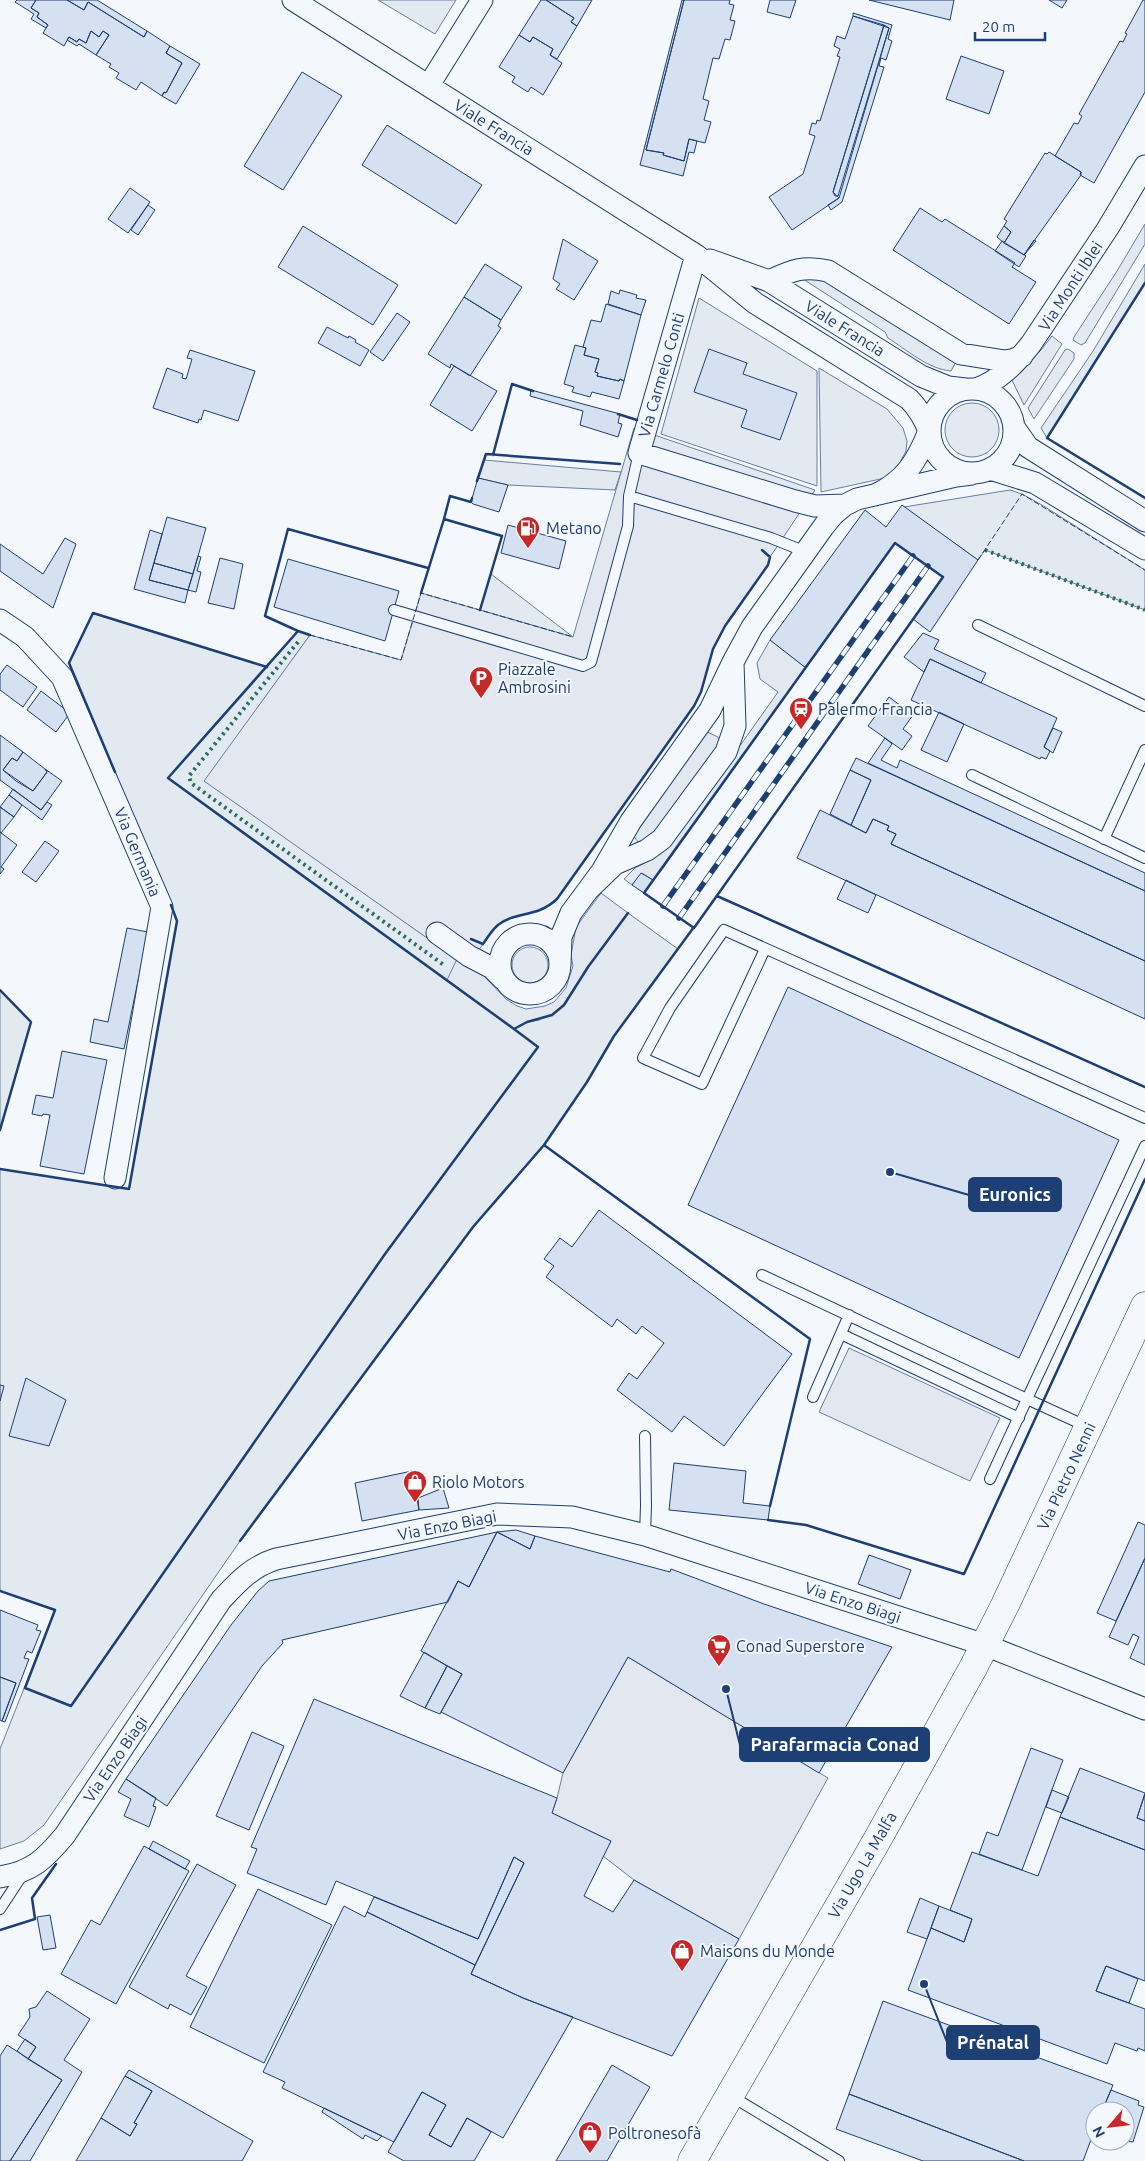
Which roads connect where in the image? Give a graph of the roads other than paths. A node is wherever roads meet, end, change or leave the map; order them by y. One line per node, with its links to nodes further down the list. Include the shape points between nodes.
1 (293, 0): 3 (street, Viale Francia)
2 (482, 0): 3 (street)
3 (429, 85): 5 (street, Viale Francia)
4 (1145, 166): 7 (street, Via Monti Iblei, via 1108,228)
5 (696, 255): 6 (street, Viale Francia); 10 (street, Viale Francia, via 755,303 909,400 924,417); 11 (street, Via Carmelo Conti)
6 (769, 281): 7 (street, via 806,267 828,271 962,354 1005,360); 8 (street, Viale Francia, via 921,376 948,387)
7 (1022, 356): 8 (street, Via Monti Iblei, via 1000,376)
8 (971, 389): 9 (street, via 987,391 1006,405); 10 (street, via 952,394 939,403)
9 (1014, 427): 12 (street, via 1014,437 1006,456); 16 (street, via 1028,447)
10 (929, 430): 12 (street, via 931,444 942,462 951,468); 13 (street, via 904,475)
11 (639, 453): 14 (lane, Via Carmelo Conti); 15 (street, via 796,501 822,507)
12 (981, 472): 13 (street); 17 (street, via 1035,483)
13 (875, 495): 15 (street)
14 (629, 496): 18 (lane, via 771,538); 19 (lane, Via Carmelo Conti, via 628,526 588,665 572,665)
15 (845, 506): 18 (street, via 833,515)
16 (1145, 521)
17 (1145, 549)
18 (806, 552): 22 (street, via 752,627)
19 (394, 610)
20 (0, 620): 39 (street, Via Germania, via 25,638 62,677 162,907)
21 (978, 625): 23 (lane)
22 (733, 662): 28 (street, via 710,710 631,821 615,852); 28 (street, via 735,726 726,752 662,839 648,850 615,864)
23 (1145, 706)
24 (1145, 750): 26 (lane)
25 (972, 775): 26 (lane)
26 (1104, 839): 27 (lane)
27 (1145, 858)
28 (588, 890): 29 (street)
29 (571, 913): 31 (street, via 557,924); 35 (street, via 561,937)
30 (437, 933): 33 (street)
31 (528, 934): 34 (street, via 512,939); 35 (street, via 547,939 559,955)
32 (765, 949): 32 (lane, via 724,930 670,1008 643,1058 702,1084); 37 (lane)
33 (461, 950): 34 (street, via 484,958); 36 (street, via 492,968)
34 (502, 952): 36 (street, via 499,966)
35 (560, 965): 36 (street, via 554,983 537,994 518,992)
36 (503, 979)
37 (1145, 1118)
38 (1145, 1146): 45 (lane)
39 (115, 1178)
40 (762, 1275): 42 (lane)
41 (1145, 1306): 47 (street, Via Pietro Nenni)
42 (849, 1315): 43 (lane); 45 (lane)
43 (840, 1334): 44 (lane); 46 (lane)
44 (813, 1397)
45 (1027, 1399): 46 (lane); 47 (lane)
46 (1018, 1418): 49 (lane)
47 (1089, 1427): 51 (street, Via Pietro Nenni)
48 (644, 1436): 50 (lane)
49 (990, 1479)
50 (645, 1536): 51 (street, Via Enzo Biagi); 53 (street, Via Enzo Biagi, via 572,1517 497,1514 260,1564 220,1600 65,1834 50,1853)
51 (985, 1645): 52 (street, Via Enzo Biagi); 56 (street, Via Ugo La Malfa)
52 (1145, 1709)
53 (25, 1871): 54 (street); 55 (lane)
54 (0, 1877)
55 (0, 1910)
56 (730, 2096): 57 (street, Via Ugo La Malfa); 58 (lane)
57 (692, 2161)
58 (839, 2161)

